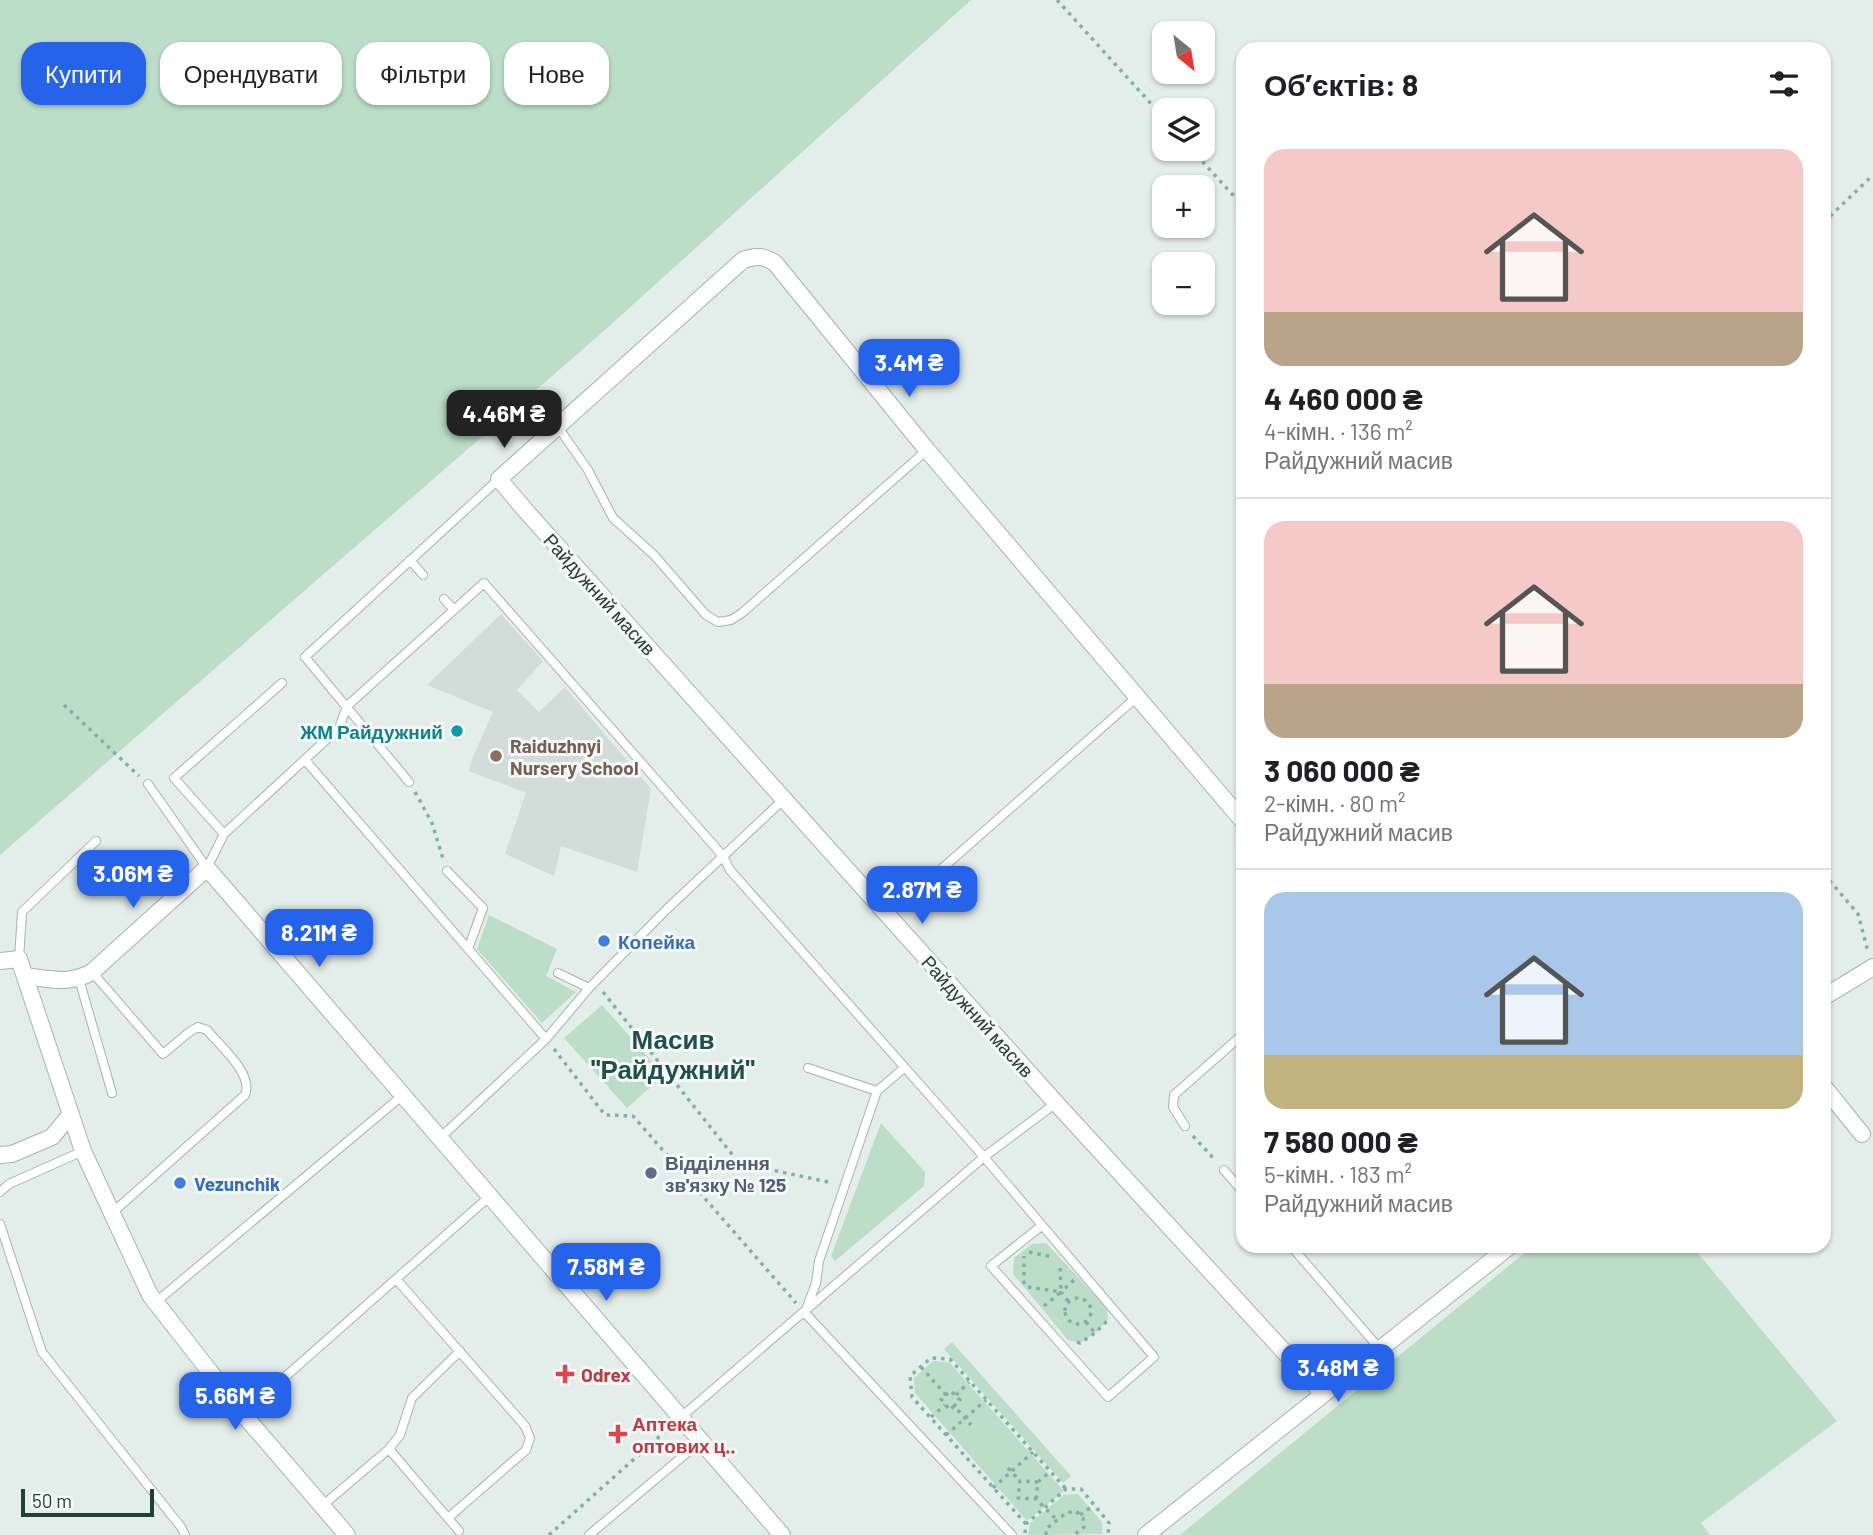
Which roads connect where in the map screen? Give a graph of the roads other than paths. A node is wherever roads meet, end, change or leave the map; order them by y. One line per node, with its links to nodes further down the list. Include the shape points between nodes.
1 (558, 427): 2 (street, via 735,267 754,256 775,263); 2 (lane, via 613,518 718,622 737,616); 3 (street)
2 (927, 450): 9 (street)
3 (499, 479): 4 (lane); 14 (street, Райдужний масив)
4 (410, 560): 5 (lane); 10 (lane, via 305,657)
5 (423, 575)
6 (444, 599): 7 (lane)
7 (454, 610): 10 (lane); 18 (lane, via 484,583)
8 (282, 683): 16 (lane, via 174,778)
9 (1138, 695): 15 (street); 21 (lane)
10 (347, 706): 11 (lane, via 339,728); 12 (lane)
11 (304, 760): 16 (lane); 22 (lane)
12 (409, 782)
13 (148, 785): 19 (lane)
14 (784, 799): 18 (lane); 39 (street, Райдужний масив)
15 (1236, 813)
16 (224, 834): 19 (lane)
17 (96, 841): 23 (lane, via 22,912)
18 (723, 856): 29 (lane); 34 (lane, via 730,870)
19 (207, 868): 28 (street); 37 (street)
20 (447, 871): 22 (lane, via 483,908)
21 (930, 879)
22 (468, 950): 31 (lane)
23 (19, 959): 24 (street); 27 (street)
24 (0, 961)
25 (1872, 967): 30 (street)
26 (558, 973): 29 (lane)
27 (25, 976): 28 (street, via 68,981); 40 (street)
28 (86, 976): 36 (lane); 51 (lane, via 163,1054 188,1032 198,1027 207,1030 249,1086 245,1095)
29 (592, 985): 31 (lane)
30 (1831, 993)
31 (546, 1039): 43 (lane)
32 (1236, 1040): 41 (lane, via 1174,1095 1173,1107)
33 (807, 1068): 35 (lane)
34 (904, 1068): 35 (lane); 46 (lane)
35 (877, 1091): 58 (lane)
36 (112, 1093)
37 (403, 1095): 43 (street); 57 (lane)
38 (1831, 1096): 42 (street)
39 (1056, 1103): 46 (lane); 61 (street, Райдужний масив)
40 (71, 1114): 44 (street); 45 (street, via 52,1137)
41 (1185, 1126)
42 (1862, 1134)
43 (440, 1138): 50 (street)
44 (83, 1151): 49 (lane); 51 (street)
45 (0, 1155)
46 (984, 1157): 53 (lane); 58 (lane)
47 (1224, 1170): 48 (lane)
48 (1236, 1184)
49 (0, 1192)
50 (490, 1196): 56 (lane); 63 (street)
51 (112, 1213): 57 (street)
52 (0, 1224): 69 (lane, via 42,1352)
53 (1040, 1227): 53 (lane, via 1154,1357 1108,1397 991,1266)
54 (1296, 1253): 59 (lane)
55 (1501, 1253): 59 (street)
56 (396, 1279): 60 (lane); 62 (lane)
57 (156, 1302): 62 (street)
58 (805, 1313): 63 (lane); 73 (lane)
59 (1379, 1348): 61 (street)
60 (460, 1351): 65 (lane, via 412,1398 400,1435); 67 (lane, via 525,1426 530,1438 526,1450)
61 (1322, 1393): 74 (street)
62 (243, 1414): 66 (street)
63 (680, 1418): 64 (street)
64 (700, 1442): 71 (lane); 72 (street)
65 (389, 1449): 66 (lane); 67 (lane)
66 (321, 1506): 70 (street)
67 (448, 1518): 68 (lane)
68 (459, 1531)
69 (185, 1535)
70 (347, 1535)
71 (589, 1535)
72 (782, 1535)
73 (1012, 1535)
74 (1146, 1535)

